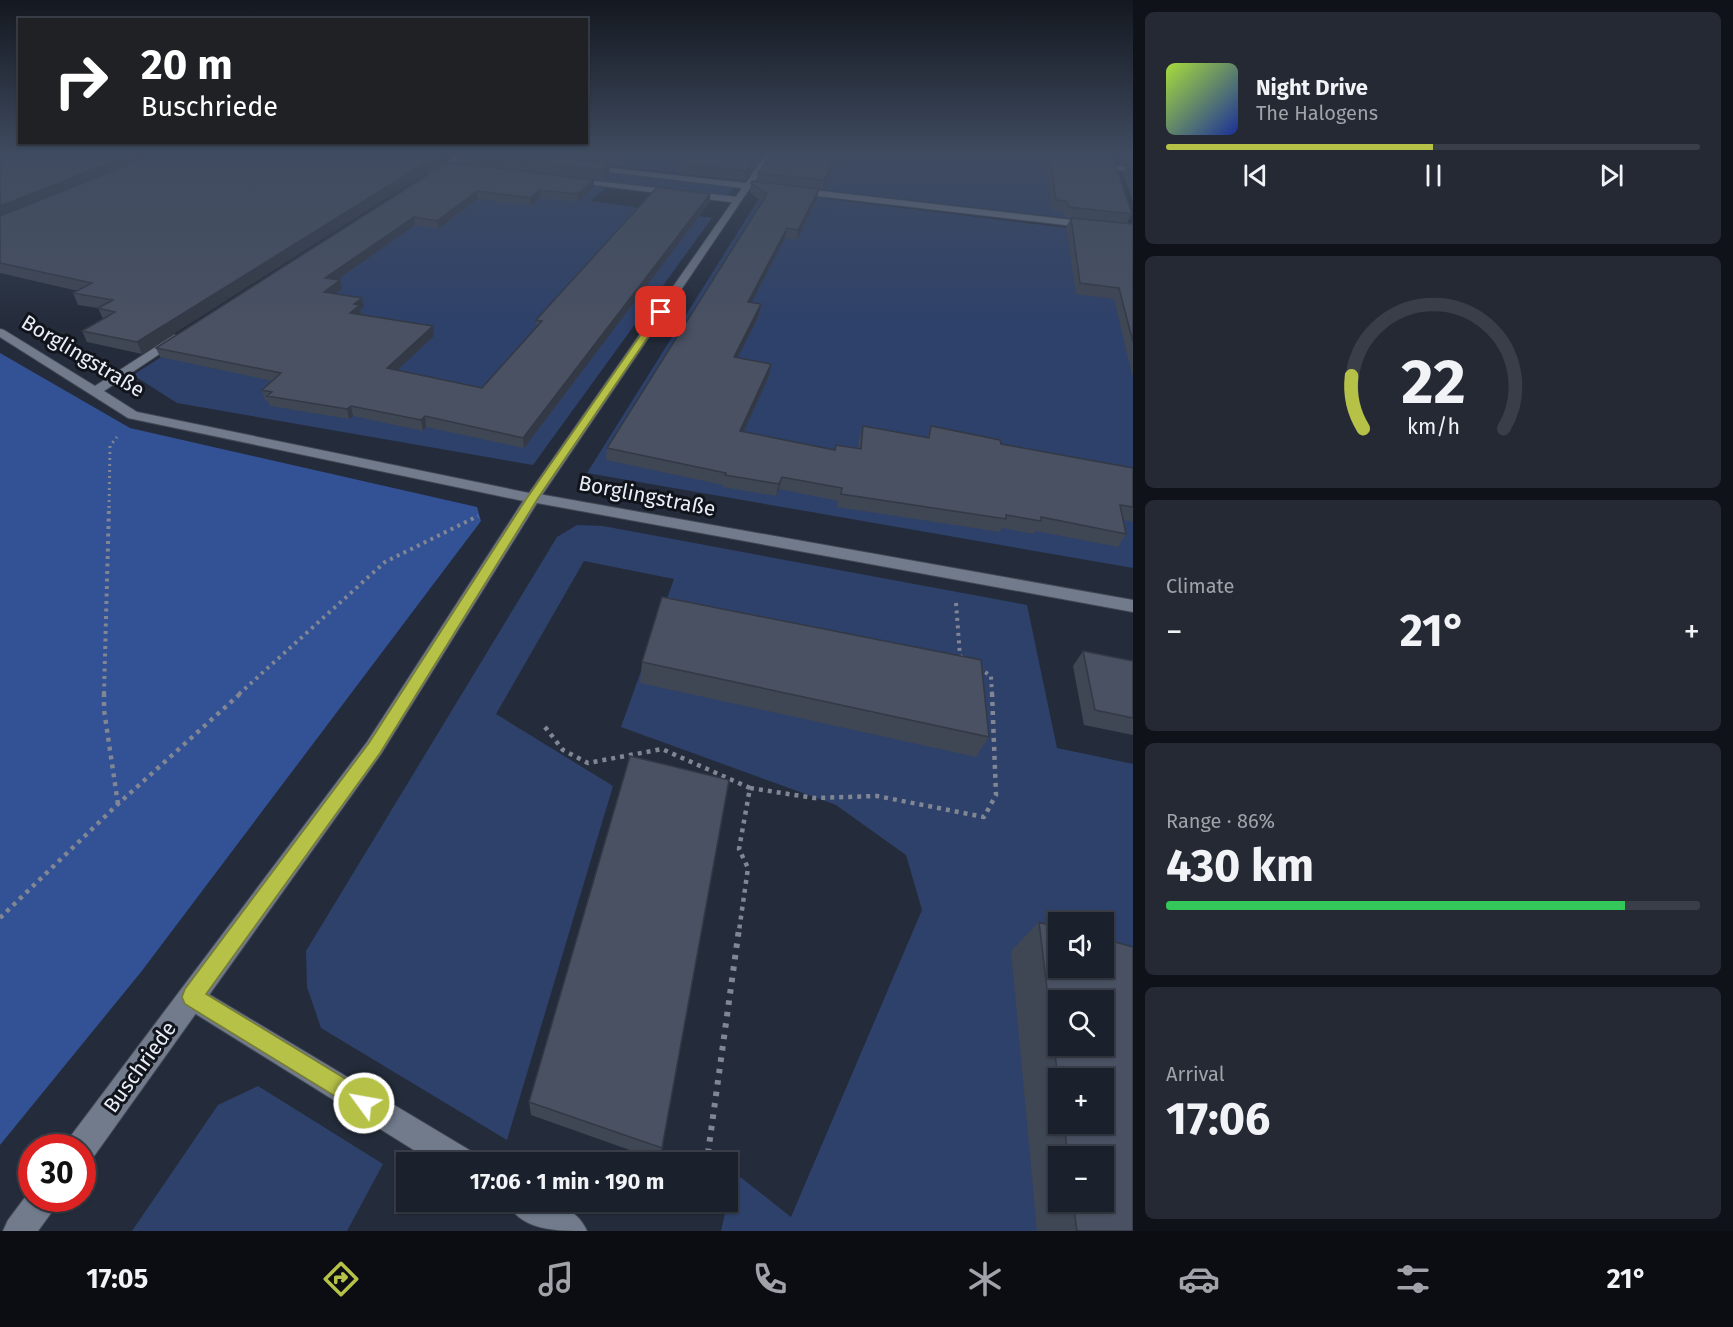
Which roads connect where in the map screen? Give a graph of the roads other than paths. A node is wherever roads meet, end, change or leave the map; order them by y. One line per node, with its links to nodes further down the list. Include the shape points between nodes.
1 (729, 212): 7 (street, Buschriede)
2 (979, 212): 3 (street)
3 (1133, 230)
4 (0, 332): 6 (street, Borglingstraße)
5 (185, 333): 6 (street)
6 (95, 390): 7 (street, Borglingstraße, via 133,415)
7 (533, 498): 8 (street, Borglingstraße); 9 (street, Buschriede, via 375,748)
8 (1133, 606)
9 (192, 997): 10 (street, Buschriede); 11 (street)
10 (91, 1134)
11 (444, 1152)
12 (33, 1212): 14 (street)
13 (540, 1212): 15 (street)
14 (20, 1231)
15 (571, 1231)

